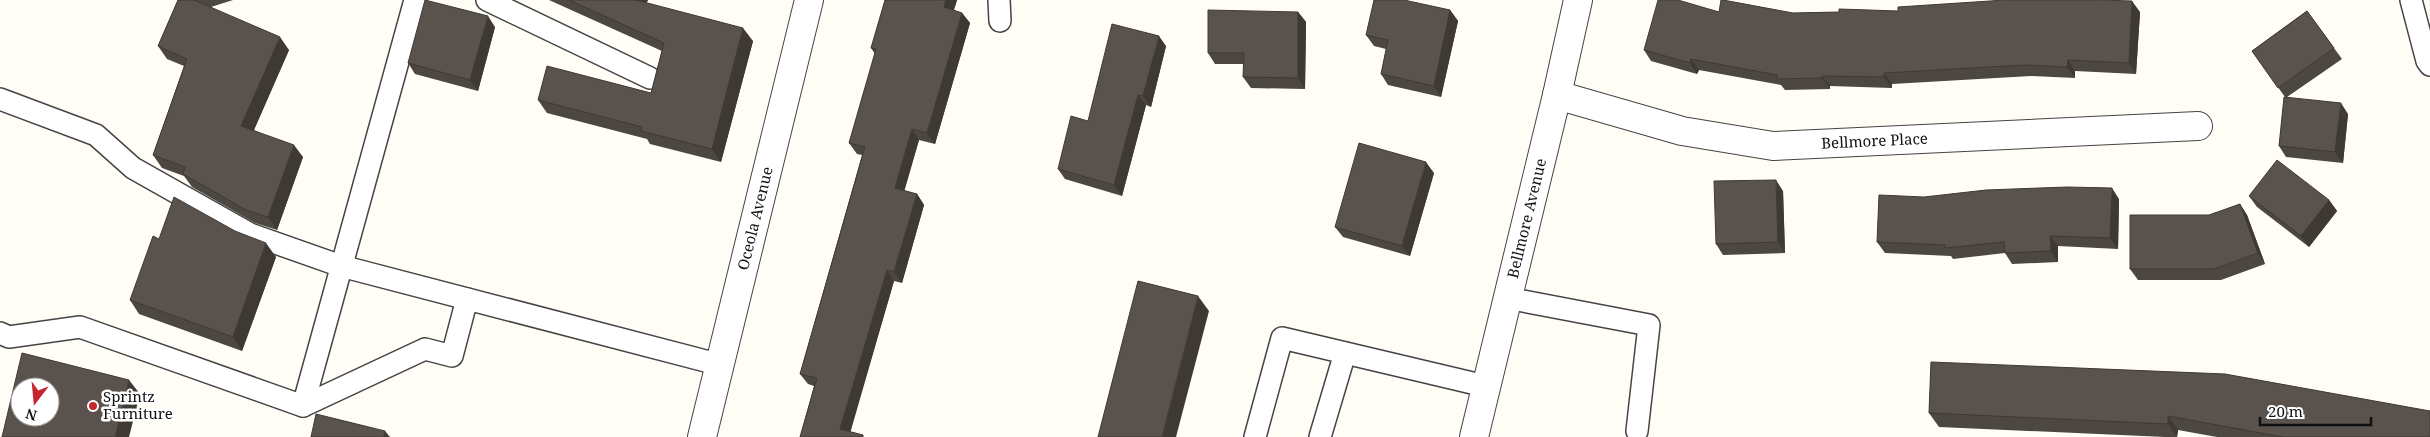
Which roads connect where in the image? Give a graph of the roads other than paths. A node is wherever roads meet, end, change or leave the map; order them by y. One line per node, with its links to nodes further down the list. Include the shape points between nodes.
1 (415, 0): 13 (lane)
2 (487, 0): 9 (lane)
3 (809, 0): 18 (street, Oceola Avenue)
4 (999, 0): 7 (lane)
5 (1578, 0): 10 (street, Bellmore Avenue)
6 (2415, 2): 8 (lane)
7 (1000, 21)
8 (2430, 65)
9 (650, 78)
10 (1557, 95): 12 (street, Bellmore Place, via 1682,131 1773,146); 14 (street, Bellmore Avenue)
11 (0, 99): 13 (lane, via 96,136 133,168 250,234)
12 (2198, 126)
13 (341, 266): 15 (lane); 20 (lane)
14 (1507, 298): 19 (street, Bellmore Avenue); 21 (lane, via 1649,325)
15 (467, 299): 18 (lane); 20 (lane, via 452,356 425,350)
16 (0, 333): 20 (lane, via 9,336 80,328)
17 (1345, 353): 19 (lane); 23 (lane, via 1282,338); 24 (lane)
18 (721, 365): 22 (street, Oceola Avenue)
19 (1485, 386): 25 (street, Bellmore Avenue)
20 (302, 406)
21 (1637, 431)
22 (702, 437)
23 (1255, 437)
24 (1320, 437)
25 (1474, 437)

